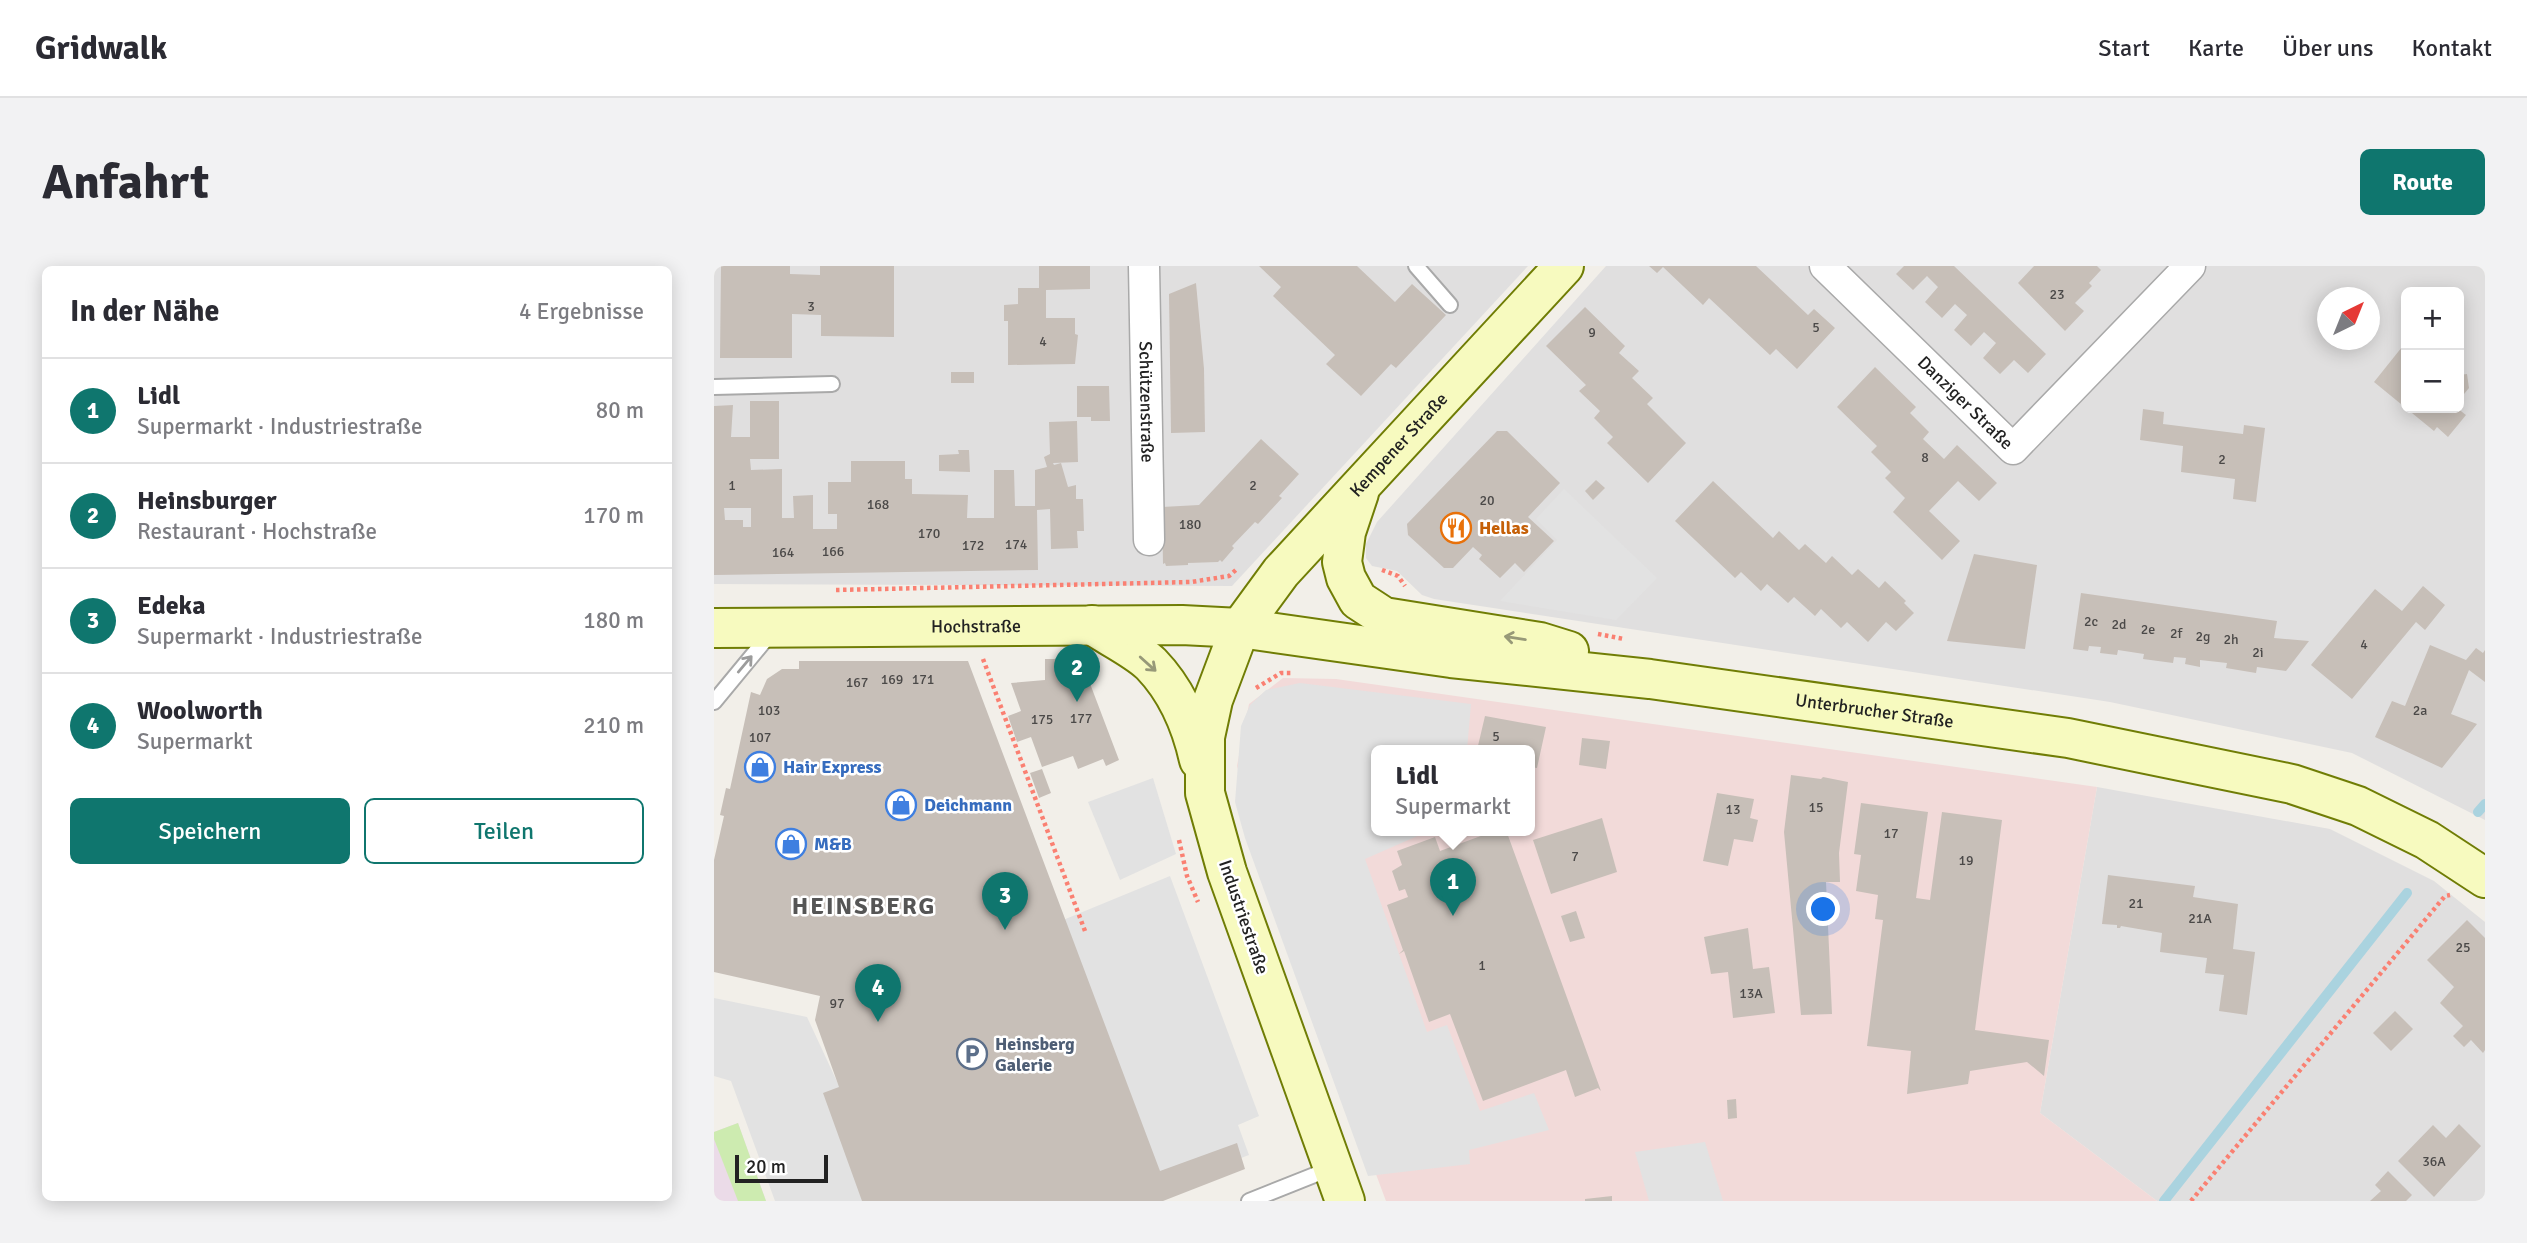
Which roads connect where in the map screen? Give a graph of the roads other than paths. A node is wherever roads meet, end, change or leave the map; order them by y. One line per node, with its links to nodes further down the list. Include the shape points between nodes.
1 (1144, 266): 10 (street, Schützenstraße)
2 (1416, 266): 6 (lane)
3 (1564, 266): 9 (street, Kempener Straße)
4 (1825, 266): 5 (street, Danziger Straße, via 2013,449)
5 (2190, 266)
6 (1450, 305)
7 (832, 384): 8 (lane)
8 (714, 387)
9 (1361, 486): 14 (street, Kempener Straße, via 1281,572); 15 (street, one-way to 9, via 1540,642 1384,617 1358,600 1342,562)
10 (1149, 540)
11 (1092, 625): 12 (street, Hochstraße); 14 (street, Hochstraße); 17 (street, one-way to 17, via 1150,662 1172,691 1186,716)
12 (776, 627): 13 (street, Hochstraße); 16 (lane, one-way to 12)
13 (714, 628)
14 (1240, 628): 15 (street, Unterbrucher Straße, via 1451,658); 17 (street, Industriestraße, via 1213,699 1205,737)
15 (1650, 678): 18 (street, Unterbrucher Straße, via 2046,734 2292,784 2358,806 2415,834)
16 (714, 702)
17 (1205, 793): 19 (street, Industriestraße, via 1227,872)
18 (2472, 885)
19 (1339, 1184): 20 (lane)
20 (1249, 1201)

